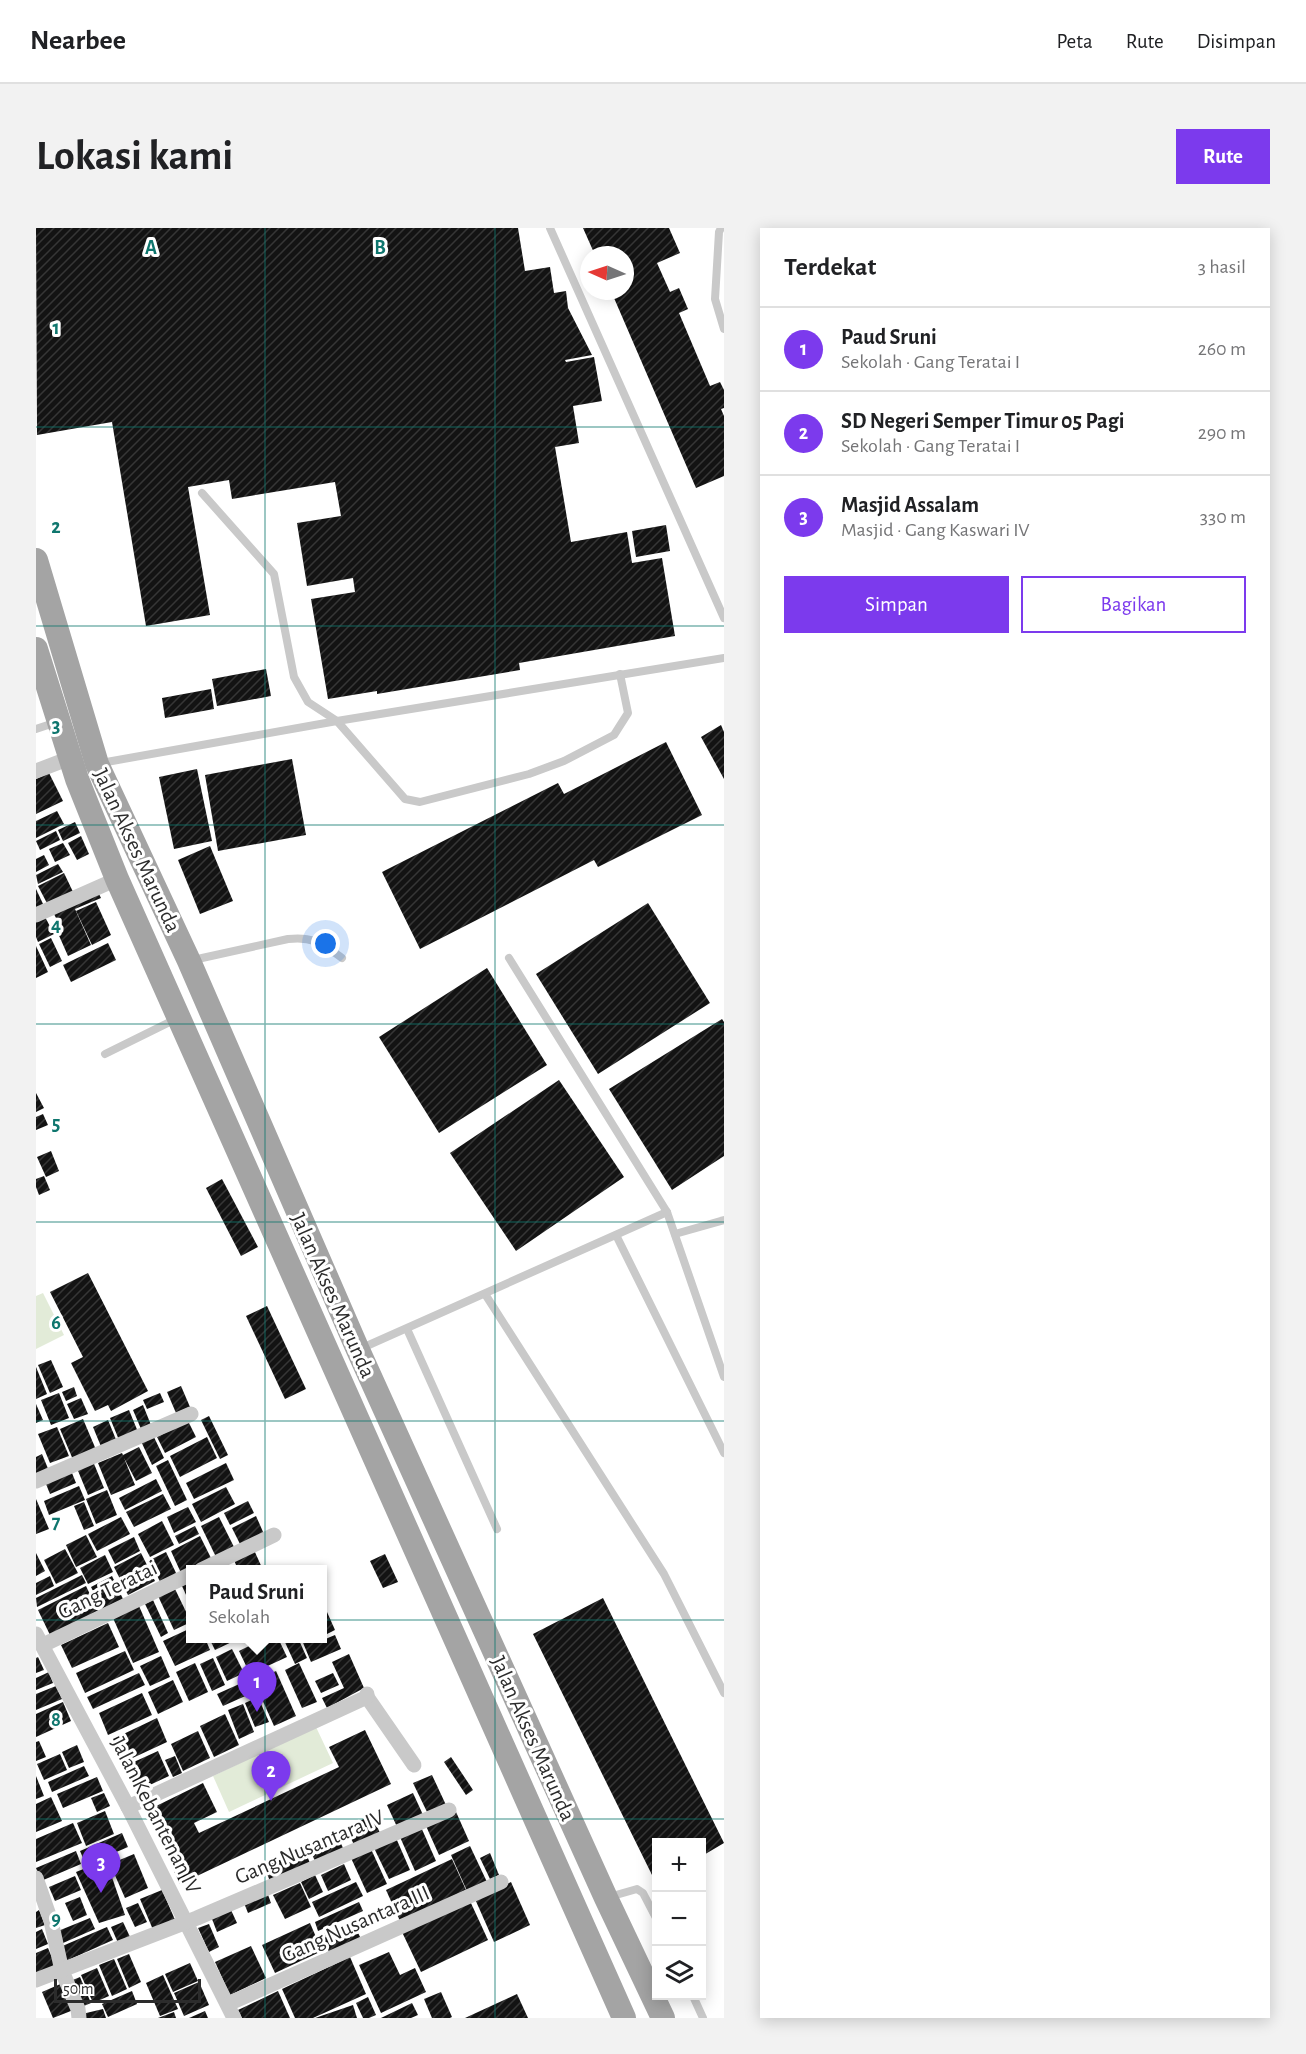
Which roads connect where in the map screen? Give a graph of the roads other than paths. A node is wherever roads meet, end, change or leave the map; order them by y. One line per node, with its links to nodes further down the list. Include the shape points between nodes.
1 (550, 228): 6 (lane)
2 (721, 228): 3 (lane, via 715,299)
3 (724, 329)
4 (202, 493): 10 (lane, via 274,574 294,677 308,702)
5 (36, 560): 13 (main road, Jalan Akses Marunda)
6 (724, 618)
7 (36, 649): 11 (main road, Jalan Akses Marunda)
8 (724, 658): 9 (lane)
9 (620, 674): 10 (lane); 10 (lane, via 628,713 614,735 529,774 420,802 405,799)
10 (337, 721): 13 (lane)
11 (47, 725): 12 (main road, Jalan Akses Marunda)
12 (70, 758): 14 (street); 15 (main road, Jalan Akses Marunda)
13 (97, 764): 19 (main road, Jalan Akses Marunda)
14 (36, 771)
15 (117, 879): 16 (street); 20 (main road, Jalan Akses Marunda)
16 (36, 915)
17 (342, 958): 19 (lane, via 318,941 304,937)
18 (508, 958): 22 (lane)
19 (189, 961): 28 (main road, Jalan Akses Marunda)
20 (178, 1018): 21 (lane); 52 (main road, Jalan Akses Marunda)
21 (105, 1054)
22 (667, 1212): 24 (lane); 25 (lane)
23 (724, 1220): 24 (lane)
24 (675, 1234): 29 (lane)
25 (616, 1235): 26 (lane); 31 (lane)
26 (485, 1294): 27 (lane); 38 (lane, via 664,1574)
27 (407, 1329): 28 (lane); 33 (lane)
28 (358, 1350): 44 (main road, Jalan Akses Marunda)
29 (724, 1377)
30 (191, 1414): 32 (street)
31 (724, 1453)
32 (36, 1481)
33 (496, 1528)
34 (274, 1534): 35 (street)
35 (209, 1565)
36 (186, 1576): 37 (street, Gang Teratai)
37 (39, 1640): 40 (street, Jalan Kebantenan IV)
38 (724, 1693)
39 (414, 1765): 40 (street, via 367,1695)
40 (128, 1807): 46 (street, Jalan Kebantenan IV)
41 (448, 1810): 46 (street, Gang Nusantara IV)
42 (36, 1878): 47 (street)
43 (501, 1882): 50 (street, Gang Nusantara III)
44 (606, 1898): 45 (lane, via 637,1889); 53 (main road, Jalan Akses Marunda)
45 (652, 1909)
46 (186, 1922): 47 (street, Gang Nusantara IV); 50 (street, Jalan Kebantenan IV)
47 (62, 1971): 48 (street, Gang Nusantara IV); 51 (street)
48 (36, 1980)
49 (695, 2000): 54 (lane)
50 (231, 2011)
51 (79, 2018)
52 (624, 2018)
53 (663, 2018)
54 (703, 2018)

